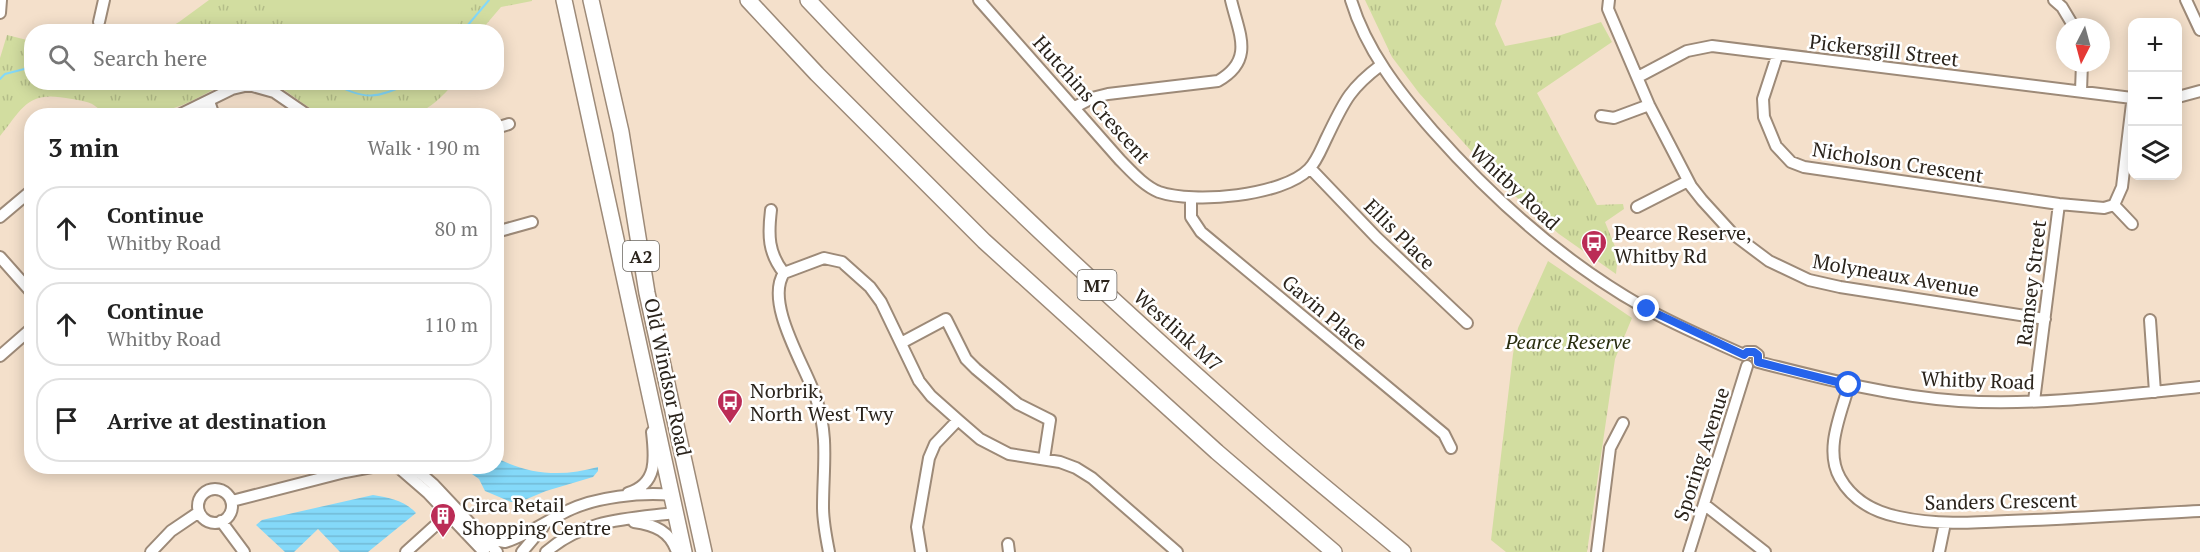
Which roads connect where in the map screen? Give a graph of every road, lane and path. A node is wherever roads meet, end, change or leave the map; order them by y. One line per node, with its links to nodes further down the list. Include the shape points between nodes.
1 (1, 0): 13 (street)
2 (104, 0): 15 (street)
3 (564, 0): 59 (highway, Old Windsor Road / A2)
4 (591, 0): 75 (highway, Old Windsor Road / A2, via 621,132 647,293)
5 (748, 0): 99 (highway, M7, via 984,241)
6 (807, 0): 100 (highway, Westlink M7 / M7, via 1063,255 1269,440)
7 (979, 0): 29 (street, Hutchins Crescent)
8 (1231, 0): 29 (street, via 1241,46 1239,63 1232,73 1218,81 1107,94)
9 (1351, 0): 18 (street, Whitby Road)
10 (1609, 0): 20 (street, Molyneaux Avenue, via 1608,9)
11 (2054, 0): 14 (street)
12 (2186, 0): 16 (street)
13 (0, 13)
14 (2069, 18)
15 (99, 22)
16 (2200, 30)
17 (1778, 56): 20 (street, Pickersgill Street, via 1712,46 1687,51); 23 (street, Pickersgill Street); 41 (street, Nicholson Crescent, via 1763,99 1764,117 1776,146 1791,162)
18 (1381, 65): 37 (street, via 1347,97); 58 (street, Whitby Road, via 1404,98 1470,172 1555,249 1647,309)
19 (2082, 72): 23 (street)
20 (1638, 77): 28 (street, Molyneaux Avenue)
21 (232, 90): 27 (street)
22 (267, 90): 32 (street)
23 (2081, 91): 26 (street, Pickersgill Street)
24 (2200, 91): 25 (street)
25 (2182, 96)
26 (2128, 97)
27 (209, 101): 30 (street); 31 (street)
28 (1649, 105): 33 (street, via 1614,118); 38 (street, Molyneaux Avenue)
29 (1075, 107): 40 (street, Hutchins Crescent, via 1138,178 1156,191)
30 (194, 108)
31 (211, 108)
32 (297, 108)
33 (1601, 116)
34 (509, 124): 35 (street)
35 (504, 126)
36 (2130, 126): 42 (street, via 2122,187)
37 (1311, 168): 40 (street, Hutchins Crescent, via 1274,189); 54 (street, Ellis Place, via 1377,238)
38 (1688, 181): 43 (street); 52 (street, Molyneaux Avenue, via 1733,234 1769,261 1809,280)
39 (24, 197): 45 (street)
40 (1191, 198): 66 (street, Gavin Place, via 1191,217 1201,232 1444,434)
41 (2059, 204): 42 (street, Nicholson Crescent, via 2104,208); 52 (street, Ramsey Street)
42 (2114, 205): 47 (street)
43 (1637, 207)
44 (771, 210): 50 (street, via 768,231 774,261)
45 (0, 217)
46 (532, 222): 48 (street)
47 (2132, 224)
48 (504, 230)
49 (0, 257): 51 (street)
50 (784, 273): 56 (street, via 824,258 842,262 881,302); 96 (street, via 778,287 786,327 821,415 826,466 823,508)
51 (24, 284)
52 (2044, 319): 63 (street, Ramsey Street)
53 (2150, 320): 62 (street)
54 (1467, 323)
55 (24, 335): 57 (street)
56 (901, 343): 64 (street, via 919,381); 67 (street, via 946,319 966,359 976,369 1018,404 1050,420)
57 (0, 356)
58 (1745, 361): 60 (street, Whitby Road, via 1747,352 1754,352 1758,362); 74 (street, Sporing Avenue)
59 (648, 384): 71 (highway, Old Windsor Road / A2); 72 (street, via 653,443 651,474 639,488)
60 (1849, 385): 63 (street, Whitby Road, via 1960,401); 83 (street, Sanders Crescent, via 1834,436 1839,477 1854,498 1877,510)
61 (2200, 387): 62 (street, Whitby Road)
62 (2155, 392): 63 (street, Whitby Road)
63 (2034, 401)
64 (958, 420): 67 (street, via 980,439 1009,454); 97 (street, via 935,444 929,458 917,527)
65 (1623, 423): 101 (street, via 1610,448)
66 (1451, 448)
67 (1044, 459): 98 (street, via 1076,468 1092,478)
68 (337, 474): 73 (street)
69 (402, 474): 79 (street)
70 (421, 474): 84 (street)
71 (672, 495): 72 (street); 75 (highway); 78 (highway, Old Windsor Road / A2)
72 (607, 499): 80 (street)
73 (231, 501): 77 (street, via 222,490 207,491 200,498); 81 (street, via 229,516)
74 (1705, 505): 102 (street, Sporing Avenue); 103 (street)
75 (695, 510): 78 (highway); 95 (highway, Old Windsor Road / A2)
76 (2200, 511): 83 (street, Sanders Crescent)
77 (199, 512): 81 (street, via 210,522); 86 (street, via 171,531)
78 (675, 513): 82 (street); 94 (highway, Old Windsor Road / A2)
79 (448, 514): 88 (street); 89 (street)
80 (557, 516): 84 (street, via 505,542); 91 (street)
81 (221, 521): 85 (street)
82 (610, 521): 92 (street, via 573,532); 93 (street, via 643,523 662,529)
83 (1945, 524): 104 (street)
84 (474, 528): 90 (street)
85 (241, 548): 87 (street)
86 (152, 552)
87 (249, 552)
88 (406, 552)
89 (484, 552)
90 (497, 552)
91 (522, 552)
92 (546, 552)
93 (677, 552)
94 (684, 552)
95 (704, 552)
96 (829, 552)
97 (921, 552)
98 (1177, 552)
99 (1334, 552)
100 (1403, 552)
101 (1597, 552)
102 (1689, 552)
103 (1765, 552)
104 (1939, 552)

